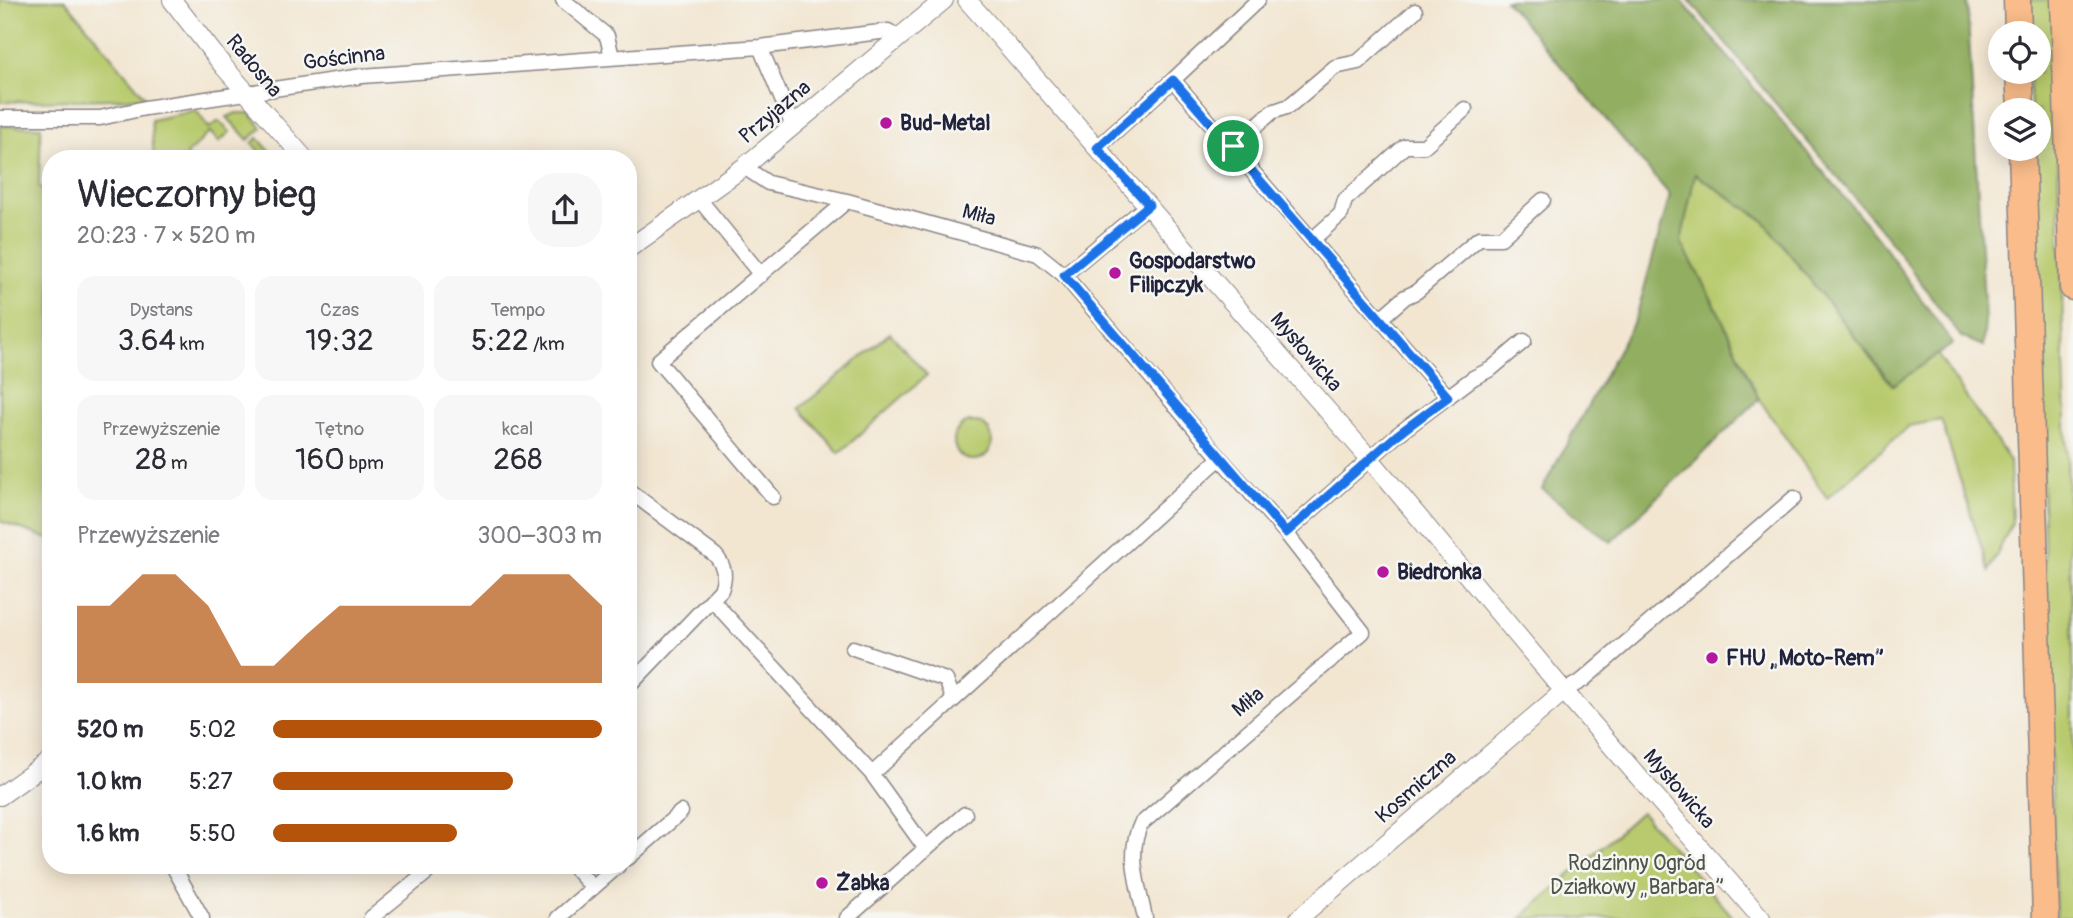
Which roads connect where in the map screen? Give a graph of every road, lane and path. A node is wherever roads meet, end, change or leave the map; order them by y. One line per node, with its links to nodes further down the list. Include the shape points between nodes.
1 (172, 0): 14 (street, Radosna)
2 (563, 0): 12 (street, via 607,36)
3 (944, 0): 10 (street, Przyjazna)
4 (967, 0): 19 (street, Mysłowicka)
5 (1258, 0): 13 (street)
6 (2017, 0): 9 (highway)
7 (2064, 0): 31 (highway)
8 (1415, 11): 18 (street, via 1358,62 1335,67)
9 (2018, 21)
10 (899, 38): 11 (street, Gościnna, via 888,31); 17 (street, Przyjazna)
11 (760, 47): 12 (street, Gościnna); 17 (street)
12 (612, 57): 14 (street, Gościnna, via 362,76)
13 (1173, 80): 18 (street); 19 (street)
14 (246, 93): 16 (street, Gościnna, via 100,118); 20 (street, Radosna)
15 (1465, 110): 27 (street, via 1424,146 1405,146 1345,200 1342,214)
16 (0, 118)
17 (793, 126): 22 (street, Przyjazna)
18 (1233, 146): 27 (street)
19 (1097, 148): 26 (street, Mysłowicka)
20 (297, 150)
21 (2022, 161): 65 (highway)
22 (744, 167): 23 (street, Przyjazna); 25 (street, Miła, via 768,183)
23 (700, 200): 28 (street, Przyjazna); 29 (street)
24 (1543, 200): 32 (street, via 1502,239 1479,238)
25 (847, 201): 29 (street); 30 (street, Miła, via 1038,254)
26 (1149, 205): 30 (street); 36 (street, Mysłowicka)
27 (1313, 239): 32 (street)
28 (637, 243)
29 (761, 275): 38 (street, via 659,361)
30 (1064, 275): 35 (street, Miła)
31 (2073, 287)
32 (1381, 318): 34 (street)
33 (1524, 341): 34 (street, via 1492,369)
34 (1448, 397): 36 (street)
35 (1220, 458): 40 (street, Miła); 45 (street)
36 (1370, 459): 40 (street); 44 (street, Mysłowicka)
37 (637, 497): 41 (street, via 722,563 724,580)
38 (773, 497)
39 (1794, 498): 44 (street, via 1583,680)
40 (1286, 533): 62 (street, Miła, via 1363,632 1141,824 1133,857)
41 (712, 600): 43 (street); 47 (street)
42 (853, 648): 45 (street, via 946,680)
43 (637, 678)
44 (1564, 691): 63 (street, Kosmiczna); 64 (street, Mysłowicka)
45 (953, 698): 47 (street)
46 (42, 766): 48 (street)
47 (872, 774): 51 (street)
48 (0, 796)
49 (681, 812): 52 (street)
50 (965, 814): 51 (street)
51 (926, 849): 61 (street)
52 (637, 850)
53 (177, 874): 58 (street)
54 (425, 874): 59 (street)
55 (580, 874): 57 (street)
56 (609, 874): 57 (street)
57 (593, 888): 60 (street)
58 (202, 918)
59 (371, 918)
60 (558, 918)
61 (847, 918)
62 (1145, 918)
63 (1298, 918)
64 (1761, 918)
65 (2046, 918)

